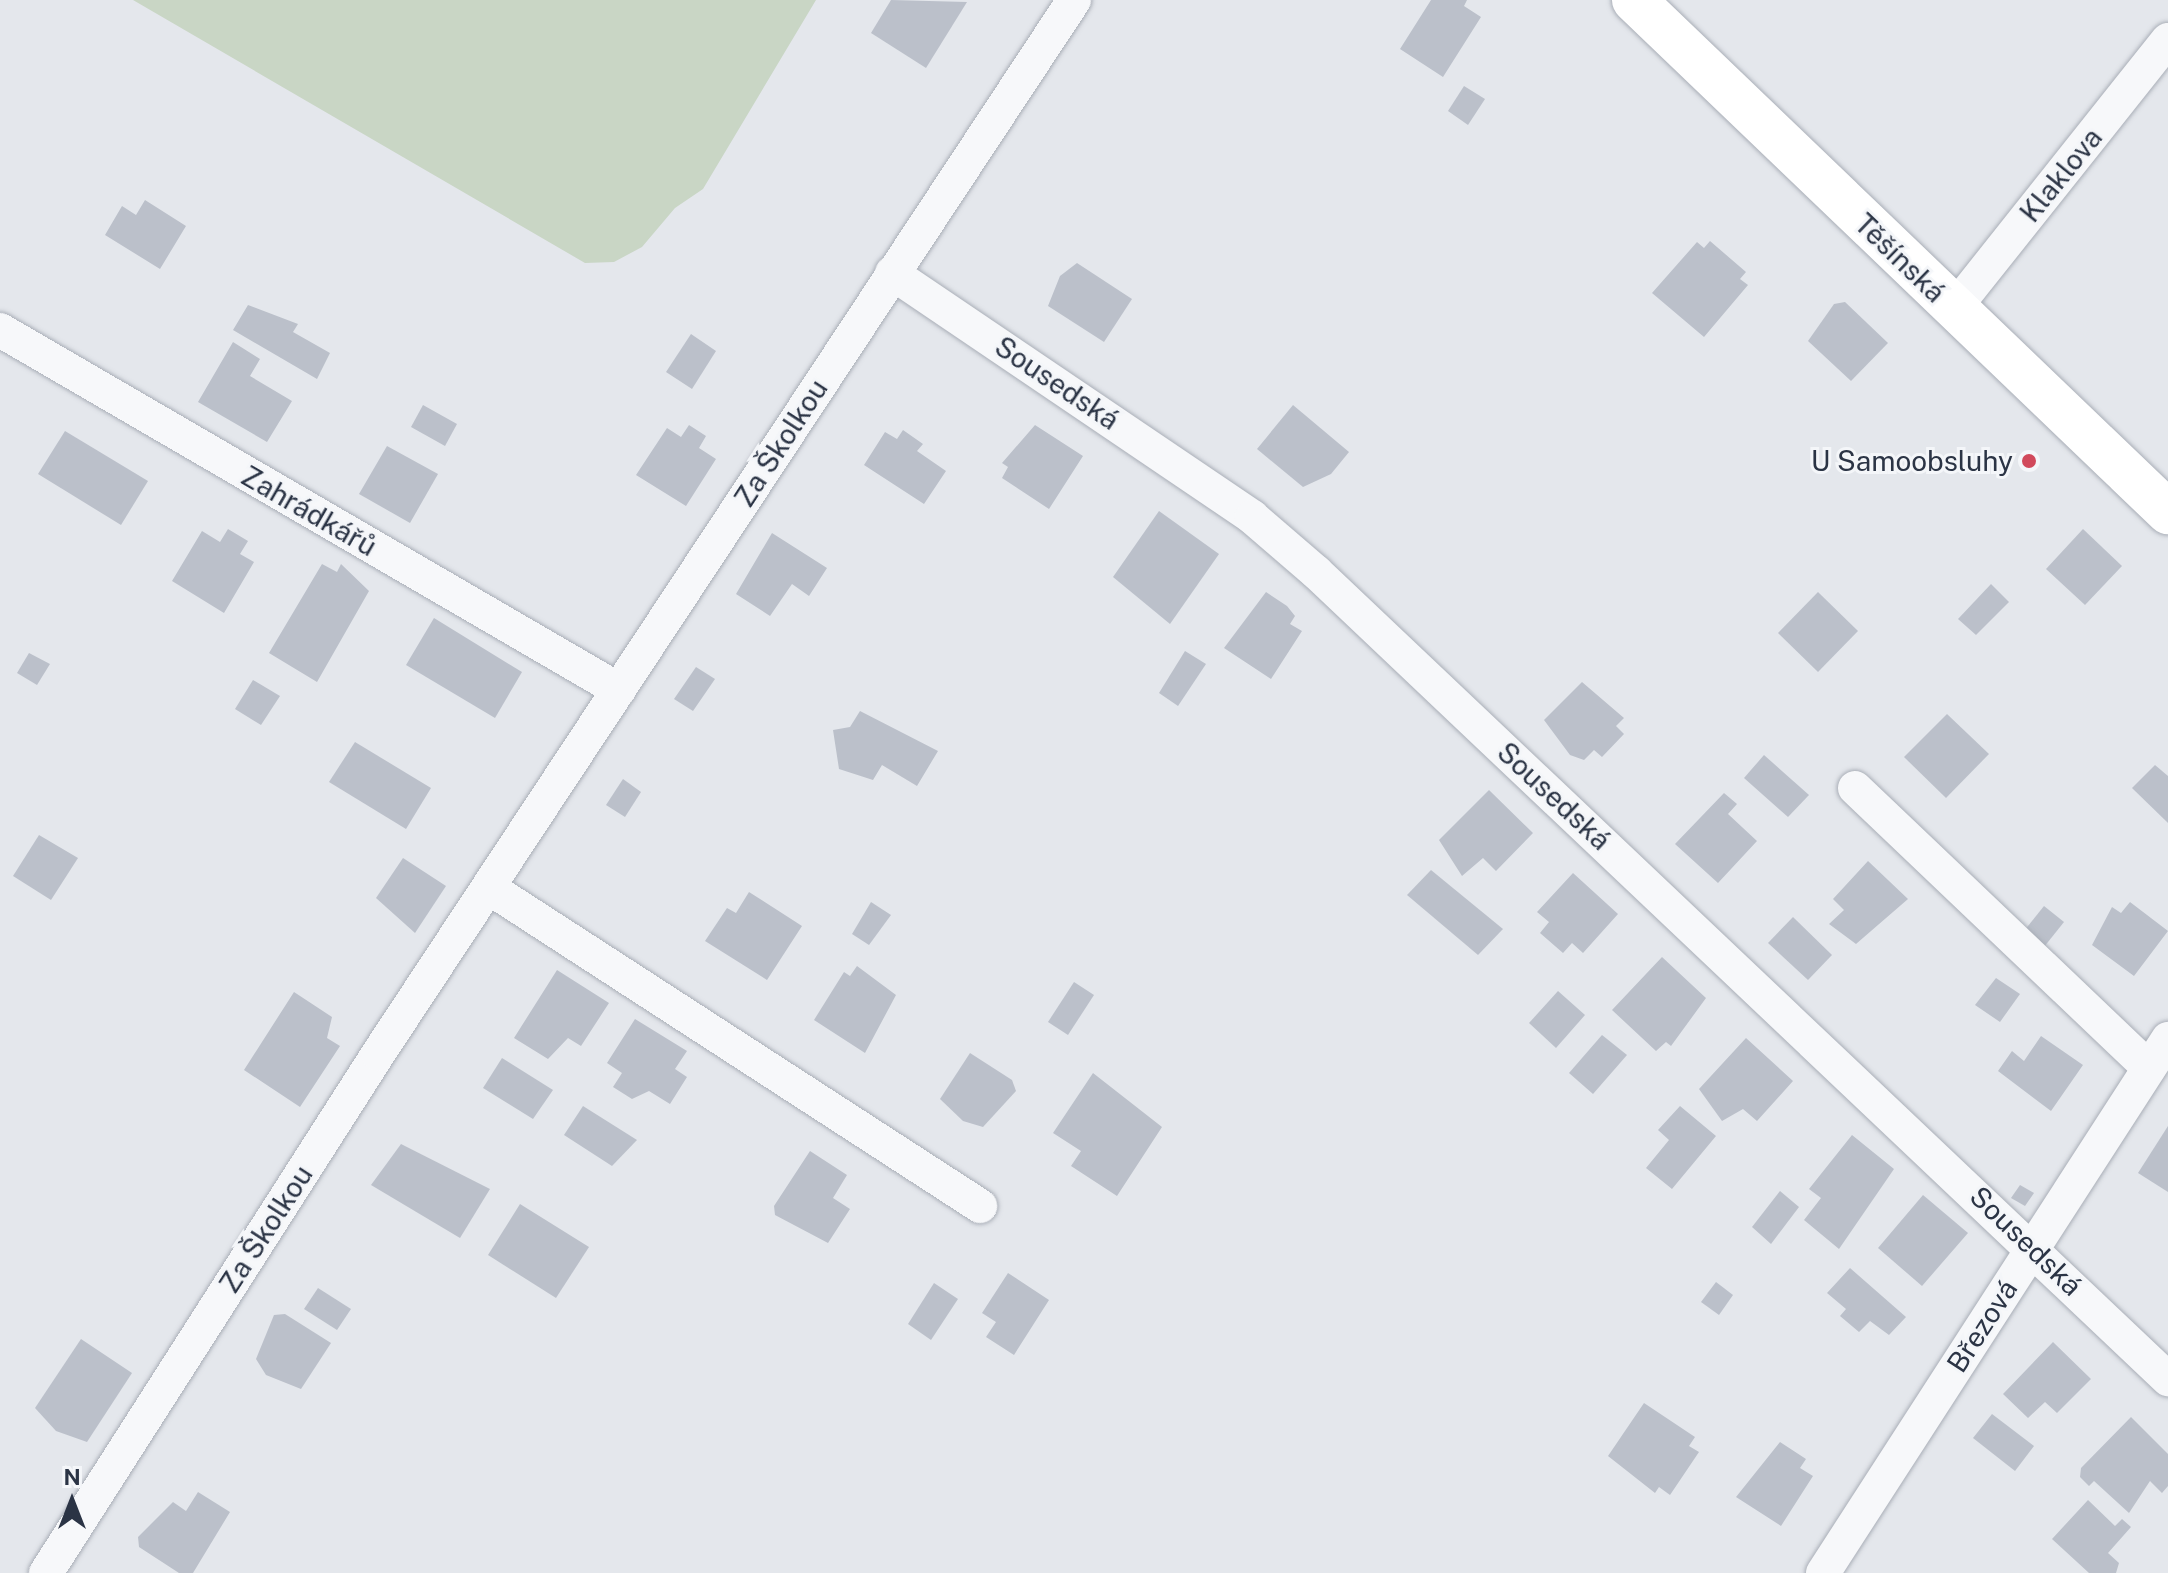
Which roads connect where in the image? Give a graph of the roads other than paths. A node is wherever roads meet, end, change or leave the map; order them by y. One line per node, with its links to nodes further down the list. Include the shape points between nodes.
1 (1074, 0): 4 (street, Za Školkou)
2 (1634, 0): 5 (main road, Těšínská)
3 (2168, 40): 5 (street, Klaklova)
4 (892, 273): 8 (street, Za Školkou); 14 (street, Sousedská, via 1252,517)
5 (1953, 310): 7 (main road, Těšínská)
6 (0, 330): 8 (street, Zahrádkářů)
7 (2168, 512)
8 (619, 690): 10 (street, Za Školkou)
9 (1855, 788): 12 (street)
10 (491, 889): 13 (street); 16 (street, Za Školkou)
11 (2168, 1039): 12 (street, Březová)
12 (2149, 1068): 14 (street, Březová)
13 (980, 1206)
14 (2033, 1247): 15 (street, Sousedská); 17 (street, Březová)
15 (2168, 1379)
16 (46, 1573)
17 (1823, 1573)

